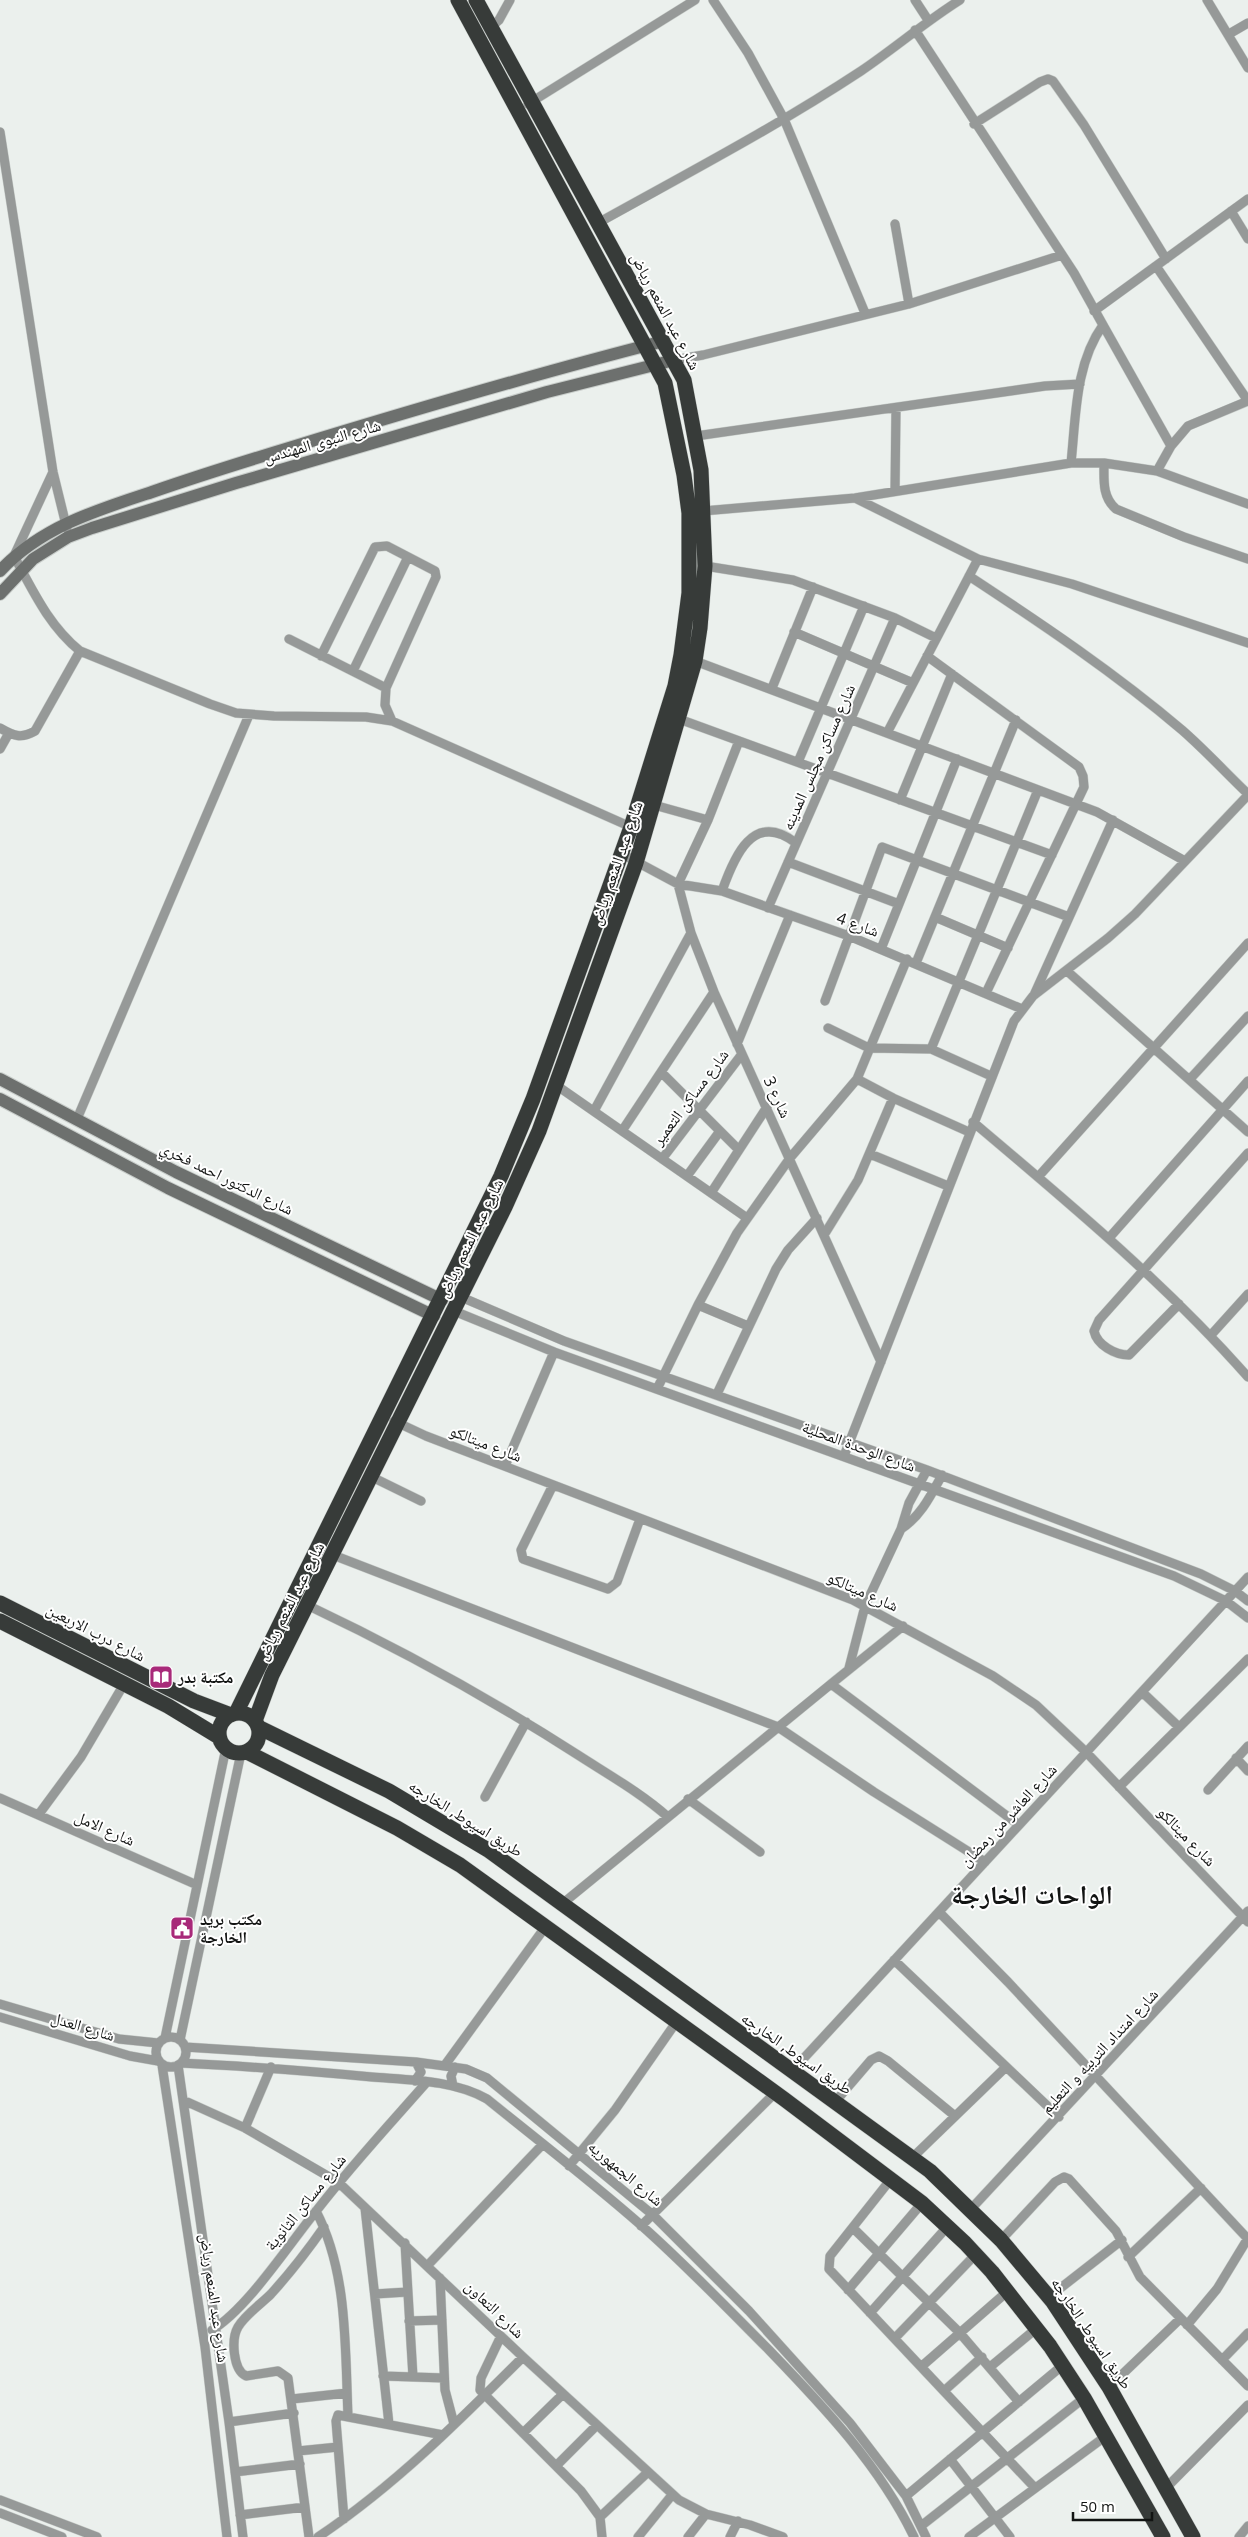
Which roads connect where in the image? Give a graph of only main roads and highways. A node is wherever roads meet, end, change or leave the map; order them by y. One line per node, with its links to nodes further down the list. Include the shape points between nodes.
1 (458, 0): 4 (highway, شارع عبد المنعم رياض)
2 (476, 0): 3 (highway, شارع عبد المنعم رياض)
3 (566, 164): 4 (highway); 6 (highway, شارع عبد المنعم رياض, via 684,380 702,470 705,566 695,661 654,805 556,1085)
4 (551, 173): 5 (highway, شارع عبد المنعم رياض, via 656,364 670,402 689,513 689,593 674,686 631,827)
5 (502, 1176): 6 (highway); 12 (highway, شارع عبد المنعم رياض)
6 (516, 1184): 13 (highway, شارع عبد المنعم رياض, via 272,1675)
7 (0, 1603): 9 (highway, شارع درب الاربعين)
8 (0, 1620): 9 (highway, شارع درب الاربعين)
9 (67, 1646): 10 (highway, شارع درب الاربعين); 11 (highway, شارع درب الاربعين)
10 (92, 1650): 11 (highway); 12 (highway, شارع درب الاربعين, via 194,1701)
11 (85, 1664): 14 (highway, شارع درب الاربعين, via 181,1713)
12 (233, 1714): 13 (highway, via 249,1716); 14 (highway, via 224,1720 220,1728)
13 (256, 1724): 15 (highway, via 257,1741); 17 (highway, طريق اسيوط, الخارجه, via 388,1791 508,1863 913,2157 971,2209 1049,2297 1109,2387)
14 (222, 1743): 15 (highway)
15 (244, 1752): 16 (highway, via 418,1839 476,1876 922,2203 976,2254 1037,2328 1084,2398)
16 (1163, 2537)
17 (1193, 2537)

